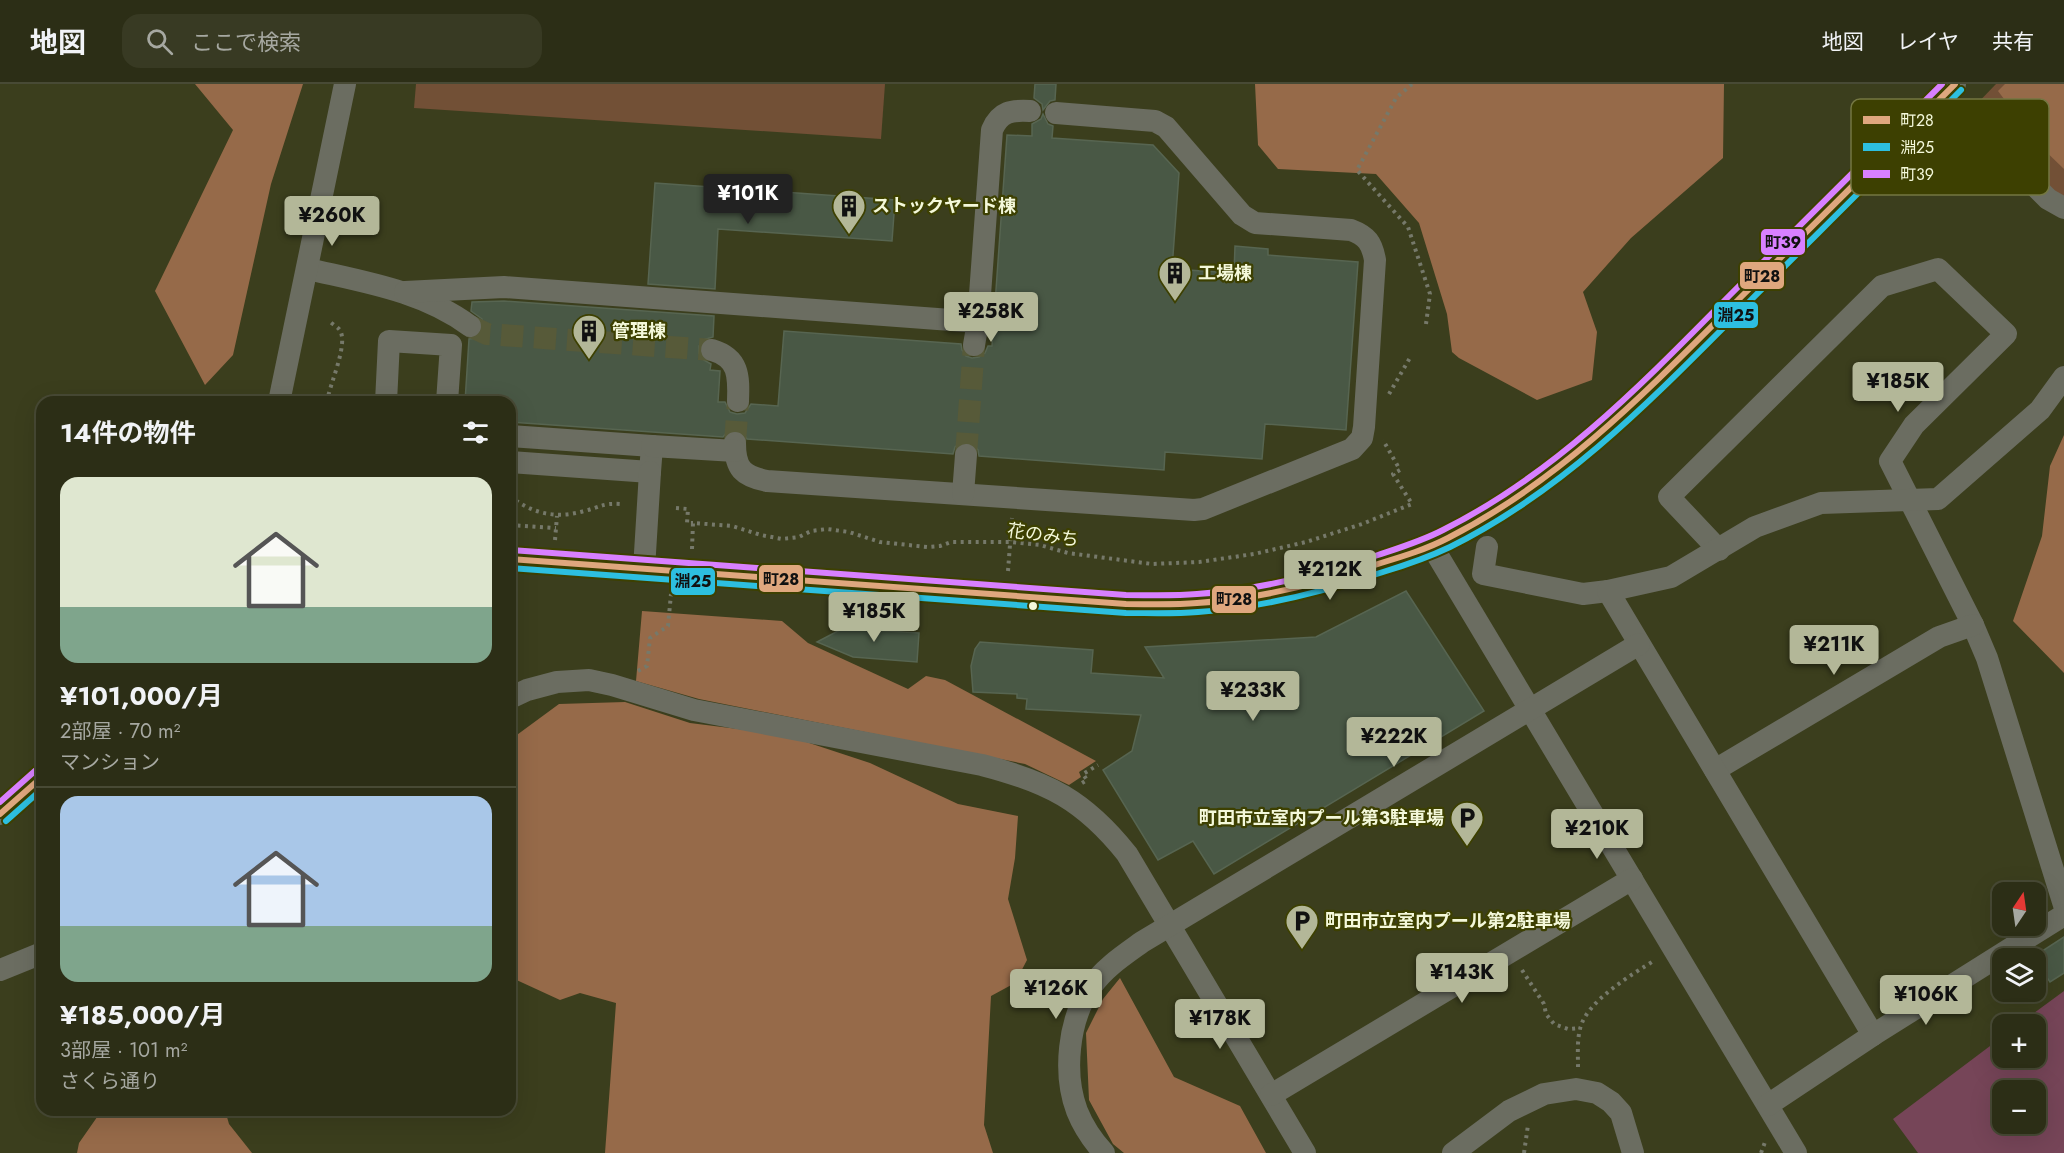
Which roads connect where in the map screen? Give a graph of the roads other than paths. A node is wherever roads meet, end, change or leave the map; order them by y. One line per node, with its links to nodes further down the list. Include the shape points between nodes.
1 (345, 84): 7 (street)
2 (1030, 111): 9 (street, via 1005,112 992,130)
3 (1056, 113): 23 (street, via 1155,121 1166,127 1242,215 1255,223 1351,230 1364,235 1375,260 1362,438 1352,448 1203,509)
4 (1851, 188): 25 (street, via 1691,348 1580,450 1494,512)
5 (2044, 195): 6 (street)
6 (2064, 208)
7 (308, 269): 8 (street); 14 (street)
8 (405, 292): 9 (street, via 504,287); 10 (street, via 451,312)
9 (978, 322): 11 (street)
10 (470, 326)
11 (974, 345)
12 (712, 350): 17 (street, via 723,353 738,373)
13 (2064, 377): 24 (street, via 2040,410 1938,498)
14 (280, 396)
15 (386, 396): 16 (street, via 389,341 451,345)
16 (447, 396)
17 (738, 401)
18 (516, 436): 19 (street)
19 (652, 446): 22 (street); 23 (street, via 735,447 741,470 766,481)
20 (966, 455): 23 (street)
21 (516, 462): 22 (street)
22 (650, 472): 29 (street)
23 (963, 494)
24 (1910, 500): 27 (street, via 1821,503 1755,527); 27 (street, via 1890,461 1914,425 2006,334 1938,269 1882,286 1669,497); 31 (street)
25 (1432, 546): 29 (street, via 1323,582 1237,598 1175,604 1126,604); 34 (street)
26 (1487, 547): 30 (street, via 1483,574 1583,594)
27 (1719, 550): 30 (street, via 1671,577)
28 (516, 559): 29 (street)
29 (644, 569)
30 (1608, 591): 32 (street)
31 (1973, 625): 35 (street, via 1939,636); 39 (street, via 1987,658)
32 (1640, 644): 34 (street); 35 (street)
33 (516, 695): 41 (street, via 557,682 589,680 694,710 1020,774 1070,798 1110,832)
34 (1530, 710): 38 (street); 41 (street)
35 (1715, 770): 44 (street)
36 (36, 782): 37 (street)
37 (0, 814)
38 (1632, 879): 45 (street); 46 (street)
39 (2064, 905)
40 (2064, 915): 44 (street)
41 (1170, 927): 45 (street); 47 (street, via 1117,959 1091,988 1078,1016 1070,1046 1069,1078 1077,1111)
42 (36, 956): 43 (street)
43 (0, 970)
44 (1873, 1035): 46 (street)
45 (1271, 1095): 48 (street)
46 (1768, 1105): 51 (street)
47 (1104, 1153)
48 (1305, 1153)
49 (1453, 1153): 50 (street, via 1509,1112 1544,1094 1576,1089 1597,1093 1621,1113)
50 (1633, 1153)
51 (1796, 1153)

